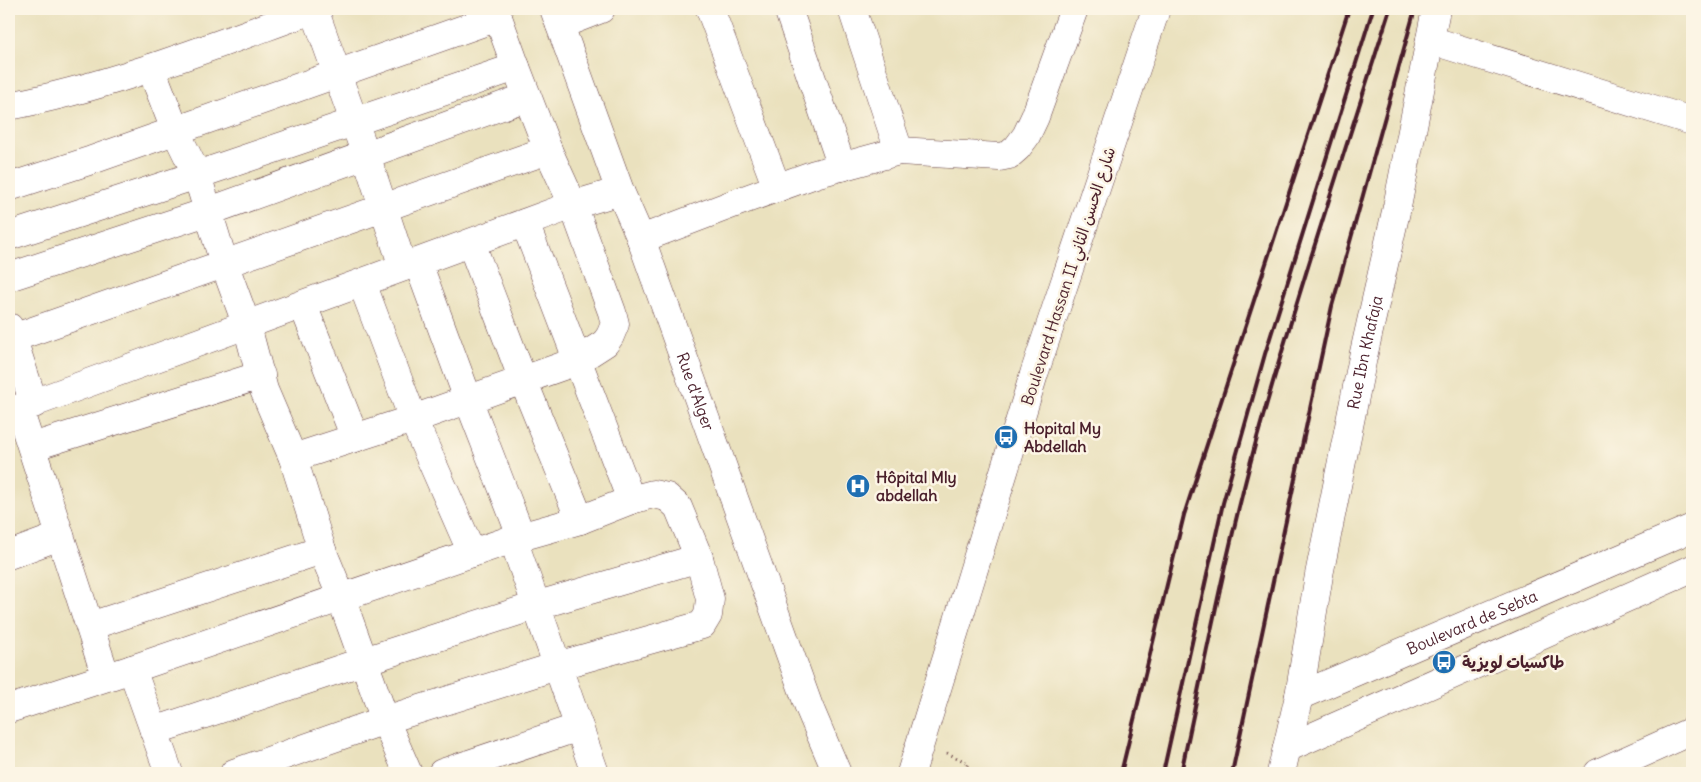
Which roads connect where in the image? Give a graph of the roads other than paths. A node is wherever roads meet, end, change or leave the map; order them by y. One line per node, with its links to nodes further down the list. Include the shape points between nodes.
1 (315, 9): 13 (street); 14 (street)
2 (601, 9): 10 (street)
3 (710, 9): 26 (street)
4 (788, 9): 23 (street)
5 (852, 9): 21 (street)
6 (1074, 9): 21 (street, via 1035,117 1017,148 999,157)
7 (1156, 9): 81 (street, Boulevard Hassan II شارع الحسن الثاني, via 1034,374)
8 (1436, 9): 11 (street, Rue Ibn Khafaja)
9 (496, 13): 12 (street); 14 (street)
10 (557, 17): 27 (street, Rue d'Alger)
11 (1430, 40): 17 (street); 68 (street, Rue Ibn Khafaja, via 1319,575)
12 (516, 66): 15 (street); 18 (street)
13 (151, 68): 16 (street); 19 (street)
14 (336, 73): 18 (street); 19 (street)
15 (527, 97): 20 (street); 22 (street)
16 (9, 106)
17 (1692, 121)
18 (354, 122): 22 (street); 24 (street)
19 (175, 130): 24 (street); 25 (street)
20 (548, 150): 28 (street); 29 (street)
21 (899, 151): 23 (street)
22 (366, 155): 29 (street); 30 (street)
23 (842, 167): 26 (street)
24 (197, 176): 30 (street); 32 (street)
25 (9, 187)
26 (777, 188): 33 (street)
27 (620, 191): 28 (street); 33 (street, Rue d'Alger)
28 (573, 205): 31 (street); 42 (street, via 615,324 605,343)
29 (384, 207): 35 (street); 36 (street)
30 (207, 212): 35 (street); 37 (street)
31 (525, 223): 34 (street); 42 (street)
32 (9, 236)
33 (641, 239): 80 (street, Rue d'Alger, via 803,690)
34 (471, 243): 36 (street); 44 (street)
35 (224, 263): 40 (street); 41 (street)
36 (411, 265): 38 (street); 45 (street)
37 (9, 277)
38 (362, 283): 39 (street); 47 (street)
39 (303, 305): 40 (street); 48 (street)
40 (247, 326): 43 (street); 46 (street)
41 (11, 333): 46 (street)
42 (578, 361): 44 (street); 51 (street)
43 (260, 375): 49 (street); 50 (street)
44 (523, 380): 45 (street); 52 (street)
45 (468, 398): 47 (street); 55 (street)
46 (21, 408): 49 (street)
47 (413, 419): 48 (street); 57 (street)
48 (355, 438): 50 (street)
49 (32, 447): 54 (street)
50 (292, 458): 56 (street)
51 (631, 500): 52 (street); 59 (street, via 653,494 673,500)
52 (580, 520): 55 (street)
53 (1692, 528): 68 (street, Boulevard de Sebta)
54 (60, 536): 58 (street); 63 (street)
55 (517, 538): 57 (street); 62 (street)
56 (322, 550): 61 (street); 63 (street)
57 (472, 553): 61 (street)
58 (9, 555)
59 (699, 558): 62 (street); 65 (street, via 710,599 708,615 702,625)
60 (1692, 569): 74 (street)
61 (341, 597): 64 (street); 66 (street)
62 (535, 606): 64 (street); 65 (street)
63 (90, 626): 67 (street)
64 (364, 661): 70 (street); 72 (street)
65 (557, 666): 70 (street); 71 (street)
66 (132, 669): 67 (street); 72 (street)
67 (106, 677): 69 (street)
68 (1299, 696): 74 (street)
69 (9, 709)
70 (385, 720): 76 (street); 77 (street)
71 (579, 727): 78 (street); 79 (street)
72 (154, 731): 75 (street)
73 (1692, 731): 82 (street)
74 (1284, 760)
75 (169, 773)
76 (234, 773)
77 (408, 773)
78 (442, 773)
79 (595, 773)
80 (837, 773)
81 (912, 773)
82 (1598, 773)

